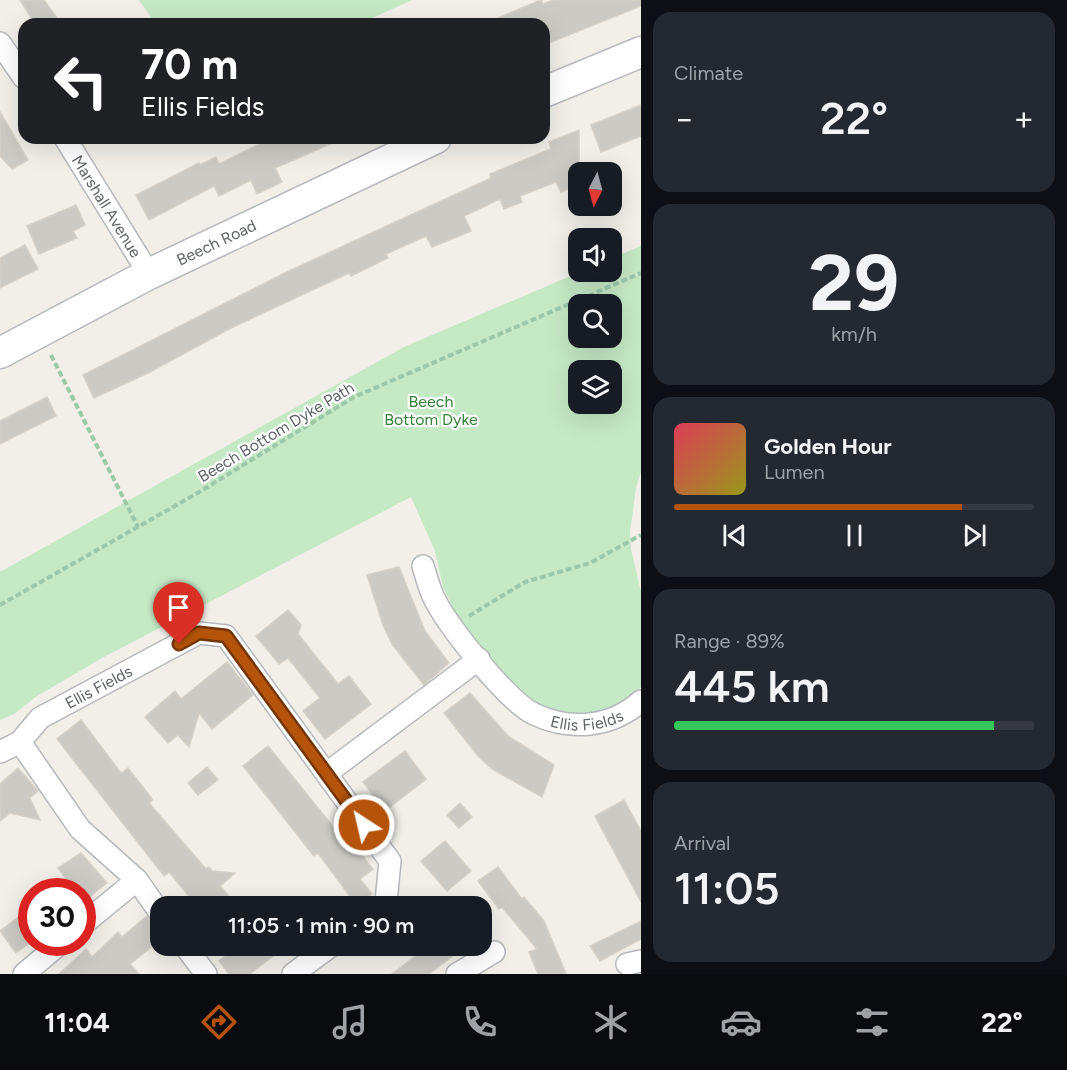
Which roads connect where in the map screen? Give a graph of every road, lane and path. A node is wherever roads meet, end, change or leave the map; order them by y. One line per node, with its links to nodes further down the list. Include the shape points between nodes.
1 (0, 43): 3 (street)
2 (641, 52): 4 (street)
3 (18, 69)
4 (550, 90)
5 (69, 144): 8 (street, Marshall Avenue)
6 (423, 144): 8 (street, Beech Road)
7 (641, 273): 11 (path, Beech Bottom Dyke Path, via 354,397)
8 (149, 274): 9 (street, Beech Road)
9 (39, 333): 10 (street, Beech Road); 11 (path)
10 (0, 353)
11 (138, 526): 14 (path, Beech Bottom Dyke Path)
12 (641, 535): 15 (path, via 590,563 525,582)
13 (423, 566): 15 (street, Ellis Fields, via 433,596)
14 (0, 605)
15 (454, 628): 16 (street, Ellis Fields)
16 (479, 659): 17 (street, Ellis Fields, via 518,702 550,720 600,723 618,718); 20 (street)
17 (641, 701)
18 (20, 742): 19 (street, Ellis Fields); 20 (street, Ellis Fields, via 40,718 199,633 226,636); 21 (street, via 80,829)
19 (0, 752)
20 (327, 773): 22 (street, Ellis Fields, via 390,861)
21 (137, 880): 23 (street); 24 (street)
22 (387, 896)
23 (150, 899)
24 (96, 914)
25 (494, 952): 32 (street)
26 (45, 956): 29 (street)
27 (192, 956): 30 (street)
28 (317, 956): 31 (street)
29 (24, 974)
30 (206, 974)
31 (292, 974)
32 (457, 974)

